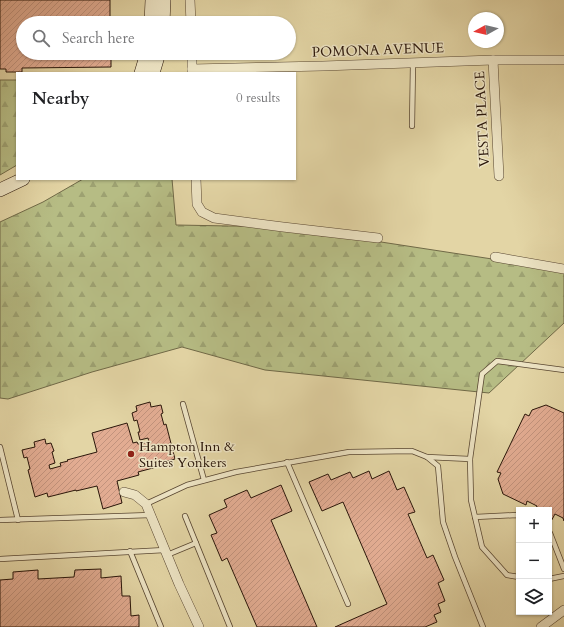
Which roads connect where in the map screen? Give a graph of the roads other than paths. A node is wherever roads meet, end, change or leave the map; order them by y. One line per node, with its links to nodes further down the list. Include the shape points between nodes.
1 (152, 0): 4 (main road)
2 (164, 0): 5 (main road)
3 (190, 0): 6 (street)
4 (152, 16)
5 (163, 16)
6 (191, 16)
7 (145, 60): 14 (main road)
8 (156, 60): 15 (main road)
9 (192, 60): 13 (street)
10 (493, 60): 11 (street, POMONA AVENUE); 12 (street, POMONA AVENUE); 17 (street, VESTA PLACE)
11 (564, 60)
12 (413, 63): 13 (street, POMONA AVENUE); 16 (lane)
13 (192, 71)
14 (141, 72)
15 (153, 72)
16 (412, 126)
17 (499, 176)
18 (21, 180): 20 (main road)
19 (196, 180): 21 (street, via 197,204 202,212 214,218)
20 (0, 190)
21 (378, 238)
22 (495, 257): 23 (street)
23 (564, 268)
24 (564, 370): 28 (lane, via 497,361 482,374)
25 (183, 404): 30 (lane)
26 (0, 447): 38 (lane)
27 (427, 457): 28 (lane); 29 (lane, via 412,451 349,452); 53 (lane, via 438,466 443,522)
28 (470, 459): 36 (lane, via 471,500)
29 (287, 462): 30 (lane); 48 (lane)
30 (204, 480): 32 (lane)
31 (124, 492): 32 (street, via 135,495)
32 (146, 504): 33 (street)
33 (150, 515): 38 (lane); 42 (street)
34 (516, 515): 36 (lane)
35 (185, 516): 40 (lane)
36 (475, 517): 45 (lane, via 482,547 507,575)
37 (0, 520): 38 (lane)
38 (18, 520)
39 (552, 538): 44 (lane)
40 (196, 543): 42 (lane); 52 (lane)
41 (130, 552): 42 (lane); 43 (lane); 50 (lane)
42 (166, 552): 51 (street)
43 (0, 559)
44 (564, 569)
45 (516, 576)
46 (564, 576): 47 (lane)
47 (552, 578)
48 (348, 604)
49 (564, 610): 54 (street)
50 (161, 627)
51 (199, 627)
52 (230, 627)
53 (483, 627)
54 (541, 627)

